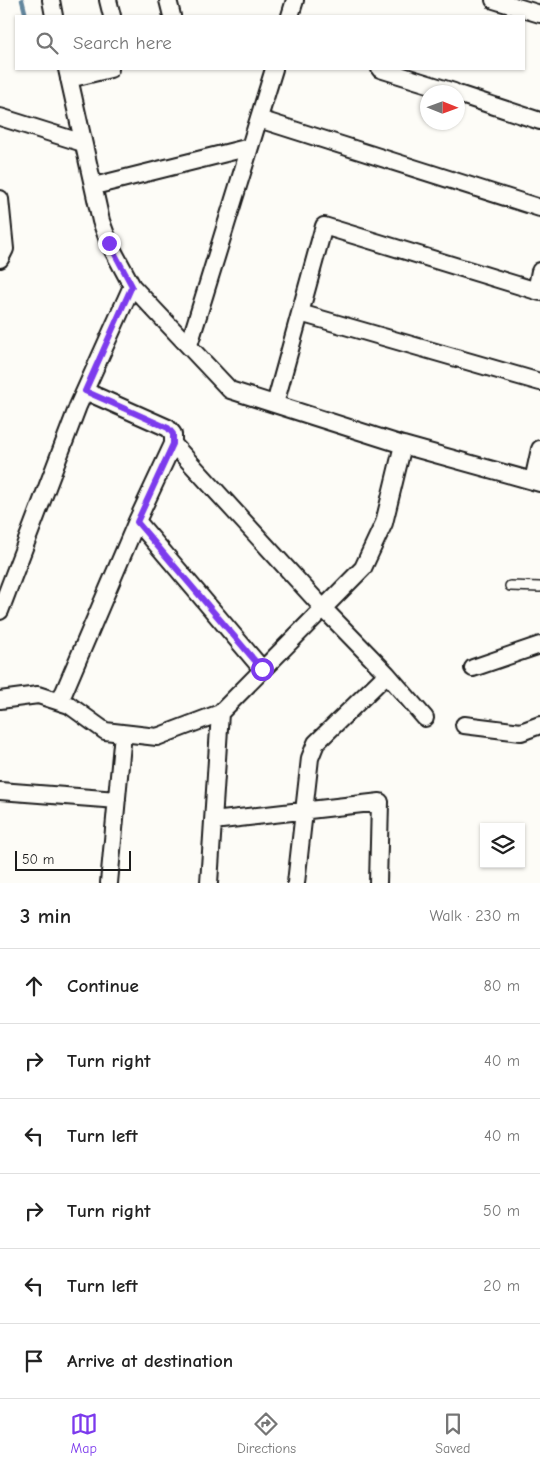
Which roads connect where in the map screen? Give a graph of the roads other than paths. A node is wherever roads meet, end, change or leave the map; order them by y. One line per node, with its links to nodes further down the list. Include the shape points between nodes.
1 (51, 0): 7 (street)
2 (108, 0): 8 (street)
3 (168, 0): 9 (street)
4 (295, 0): 10 (street)
5 (494, 0): 6 (street)
6 (540, 14)
7 (54, 15)
8 (112, 15)
9 (172, 15)
10 (290, 15)
11 (102, 70): 14 (street)
12 (274, 70): 18 (street)
13 (383, 70): 15 (street)
14 (68, 74): 20 (street)
15 (431, 85)
16 (465, 96): 19 (street)
17 (0, 117): 20 (street)
18 (259, 118): 21 (street); 24 (street)
19 (540, 120)
20 (83, 143): 22 (street)
21 (250, 147): 22 (street); 30 (street)
22 (94, 186): 27 (street, via 109,243)
23 (1, 204): 25 (street, via 6,249)
24 (540, 208)
25 (0, 259)
26 (540, 271): 28 (street)
27 (132, 286): 30 (street); 32 (street)
28 (538, 292): 29 (street, via 324,226)
29 (300, 313): 31 (street); 33 (street)
30 (189, 345): 33 (street, via 230,390)
31 (540, 382)
32 (85, 391): 34 (street, via 168,428 173,434); 41 (street)
33 (275, 404): 35 (street)
34 (173, 444): 38 (street); 42 (street)
35 (403, 445): 37 (street); 42 (street, via 384,523 363,568)
36 (540, 449): 37 (street)
37 (537, 482)
38 (137, 522): 45 (street); 48 (street)
39 (510, 586): 40 (lane)
40 (540, 587)
41 (1, 603)
42 (324, 608): 45 (street); 46 (street)
43 (540, 645): 44 (street)
44 (473, 668)
45 (262, 669): 49 (street)
46 (387, 674): 50 (street); 56 (street, via 316,743 310,758)
47 (0, 700): 48 (street, via 38,695)
48 (58, 701): 53 (street, via 69,705 105,731)
49 (220, 713): 53 (street, via 157,737); 57 (street)
50 (425, 718)
51 (464, 725): 52 (street, via 522,732)
52 (540, 726)
53 (123, 733): 55 (street)
54 (0, 791): 55 (street)
55 (117, 800): 58 (street)
56 (304, 810): 57 (street); 60 (street); 61 (street, via 380,802)
57 (213, 821): 59 (street)
58 (109, 883)
59 (208, 883)
60 (296, 883)
61 (378, 883)

